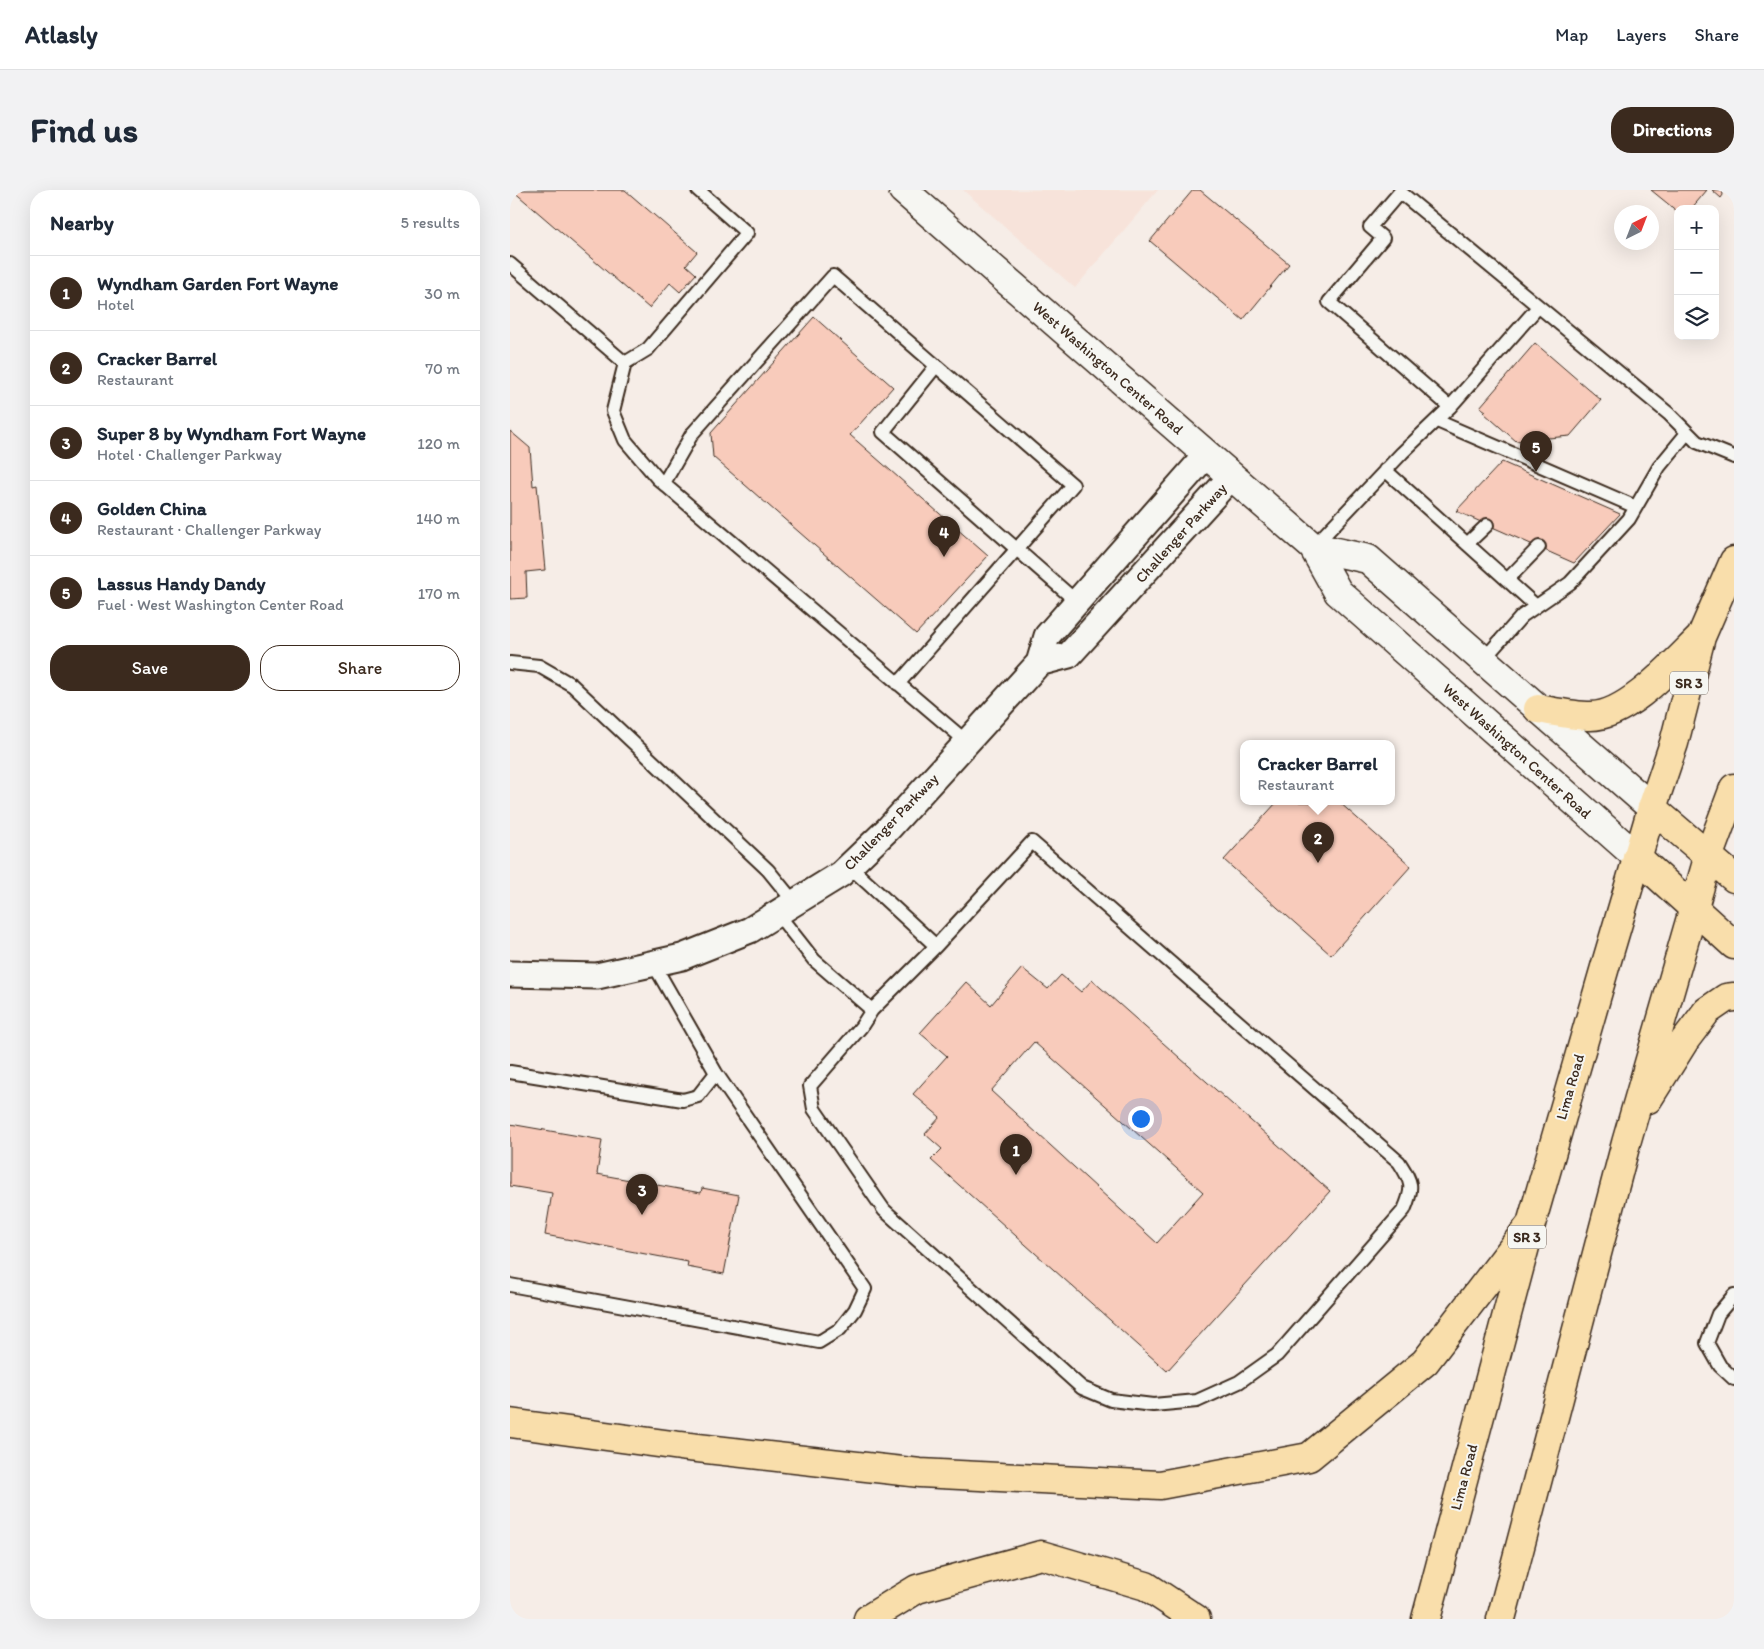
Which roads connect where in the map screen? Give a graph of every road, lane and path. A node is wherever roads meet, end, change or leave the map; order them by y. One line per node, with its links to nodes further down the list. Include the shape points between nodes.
1 (698, 190): 5 (lane, via 747,233 648,349)
2 (903, 190): 10 (main road, West Washington Center Road)
3 (510, 264): 5 (lane)
4 (1538, 307): 7 (lane); 7 (lane, via 1400,192 1370,227 1383,238 1328,302); 9 (lane, via 1669,414)
5 (625, 363): 16 (lane, via 613,411 625,440)
6 (936, 366): 16 (lane, via 833,276 692,434); 24 (lane, via 882,432); 24 (lane, via 1073,485)
7 (1450, 407): 8 (lane)
8 (1437, 421): 12 (lane); 13 (lane)
9 (1686, 433): 11 (lane, via 1697,442); 19 (lane, via 1659,467)
10 (1207, 454): 14 (main road, West Washington Center Road); 27 (street, Challenger Parkway)
11 (1734, 456)
12 (1547, 468): 15 (lane); 17 (lane)
13 (1385, 470): 21 (lane); 22 (lane)
14 (1232, 476): 22 (main road, West Washington Center Road); 32 (street, Challenger Parkway, via 1068,655)
15 (1538, 478)
16 (664, 483): 33 (lane)
17 (1596, 490): 18 (lane); 19 (lane)
18 (1586, 500)
19 (1636, 507): 28 (lane, via 1629,519 1570,582)
20 (1487, 525): 21 (lane)
21 (1467, 544): 26 (lane)
22 (1313, 547): 30 (main road, West Washington Center Road, via 1368,559); 39 (main road, West Washington Center Road, via 1338,592)
23 (1539, 547): 26 (lane)
24 (1016, 550): 27 (lane); 33 (lane)
25 (1734, 561): 29 (main road, Lima Road / SR 3)
26 (1507, 580): 28 (lane)
27 (1077, 602): 32 (street, Challenger Parkway, via 1047,636)
28 (1536, 606): 30 (lane, via 1522,616)
29 (1701, 637): 34 (main road, via 1644,691 1606,714 1593,716); 37 (main road, Lima Road / SR 3, via 1674,743)
30 (1483, 660): 34 (main road, West Washington Center Road)
31 (510, 663): 43 (lane, via 539,666 572,685 768,870)
32 (1039, 663): 35 (street, Challenger Parkway)
33 (898, 684): 35 (lane)
34 (1538, 709): 37 (main road, West Washington Center Road)
35 (967, 742): 40 (street, Challenger Parkway, via 888,829)
36 (1734, 788): 38 (main road)
37 (1652, 808): 38 (main road, West Washington Center Road); 39 (main road, Lima Road / SR 3)
38 (1709, 855): 41 (main road, West Washington Center Road); 42 (main road)
39 (1637, 857): 42 (main road, West Washington Center Road); 53 (main road, Lima Road / SR 3)
40 (848, 866): 43 (street, Challenger Parkway, via 841,874); 45 (lane)
41 (1734, 878)
42 (1694, 906): 44 (main road, West Washington Center Road); 52 (main road)
43 (786, 908): 46 (street, Challenger Parkway, via 741,933 682,957); 49 (lane, via 814,960)
44 (1734, 944)
45 (936, 946): 49 (lane); 49 (lane, via 1032,842 1399,1162 1409,1178 1411,1195 1404,1210 1277,1355 1239,1382 1198,1401 1153,1405 1111,1400 1082,1388 884,1210 814,1109 810,1086)
46 (653, 964): 47 (street, Challenger Parkway, via 597,976); 51 (lane)
47 (510, 974)
48 (1734, 997): 52 (main road, via 1726,998 1707,1011)
49 (872, 1010)
50 (510, 1072): 51 (lane, via 683,1100 698,1096)
51 (716, 1073): 54 (lane, via 864,1289 855,1310 840,1329 819,1342)
52 (1630, 1128): 61 (main road)
53 (1530, 1224): 57 (main road, via 1425,1362 1310,1457 1160,1485 920,1473); 60 (main road, Lima Road / SR 3)
54 (510, 1285)
55 (1734, 1295): 56 (lane, via 1718,1314 1707,1343 1720,1366)
56 (1734, 1379)
57 (510, 1423)
58 (868, 1619): 59 (main road, via 917,1589 1042,1555 1146,1586)
59 (1196, 1619)
60 (1426, 1619)
61 (1502, 1619)

